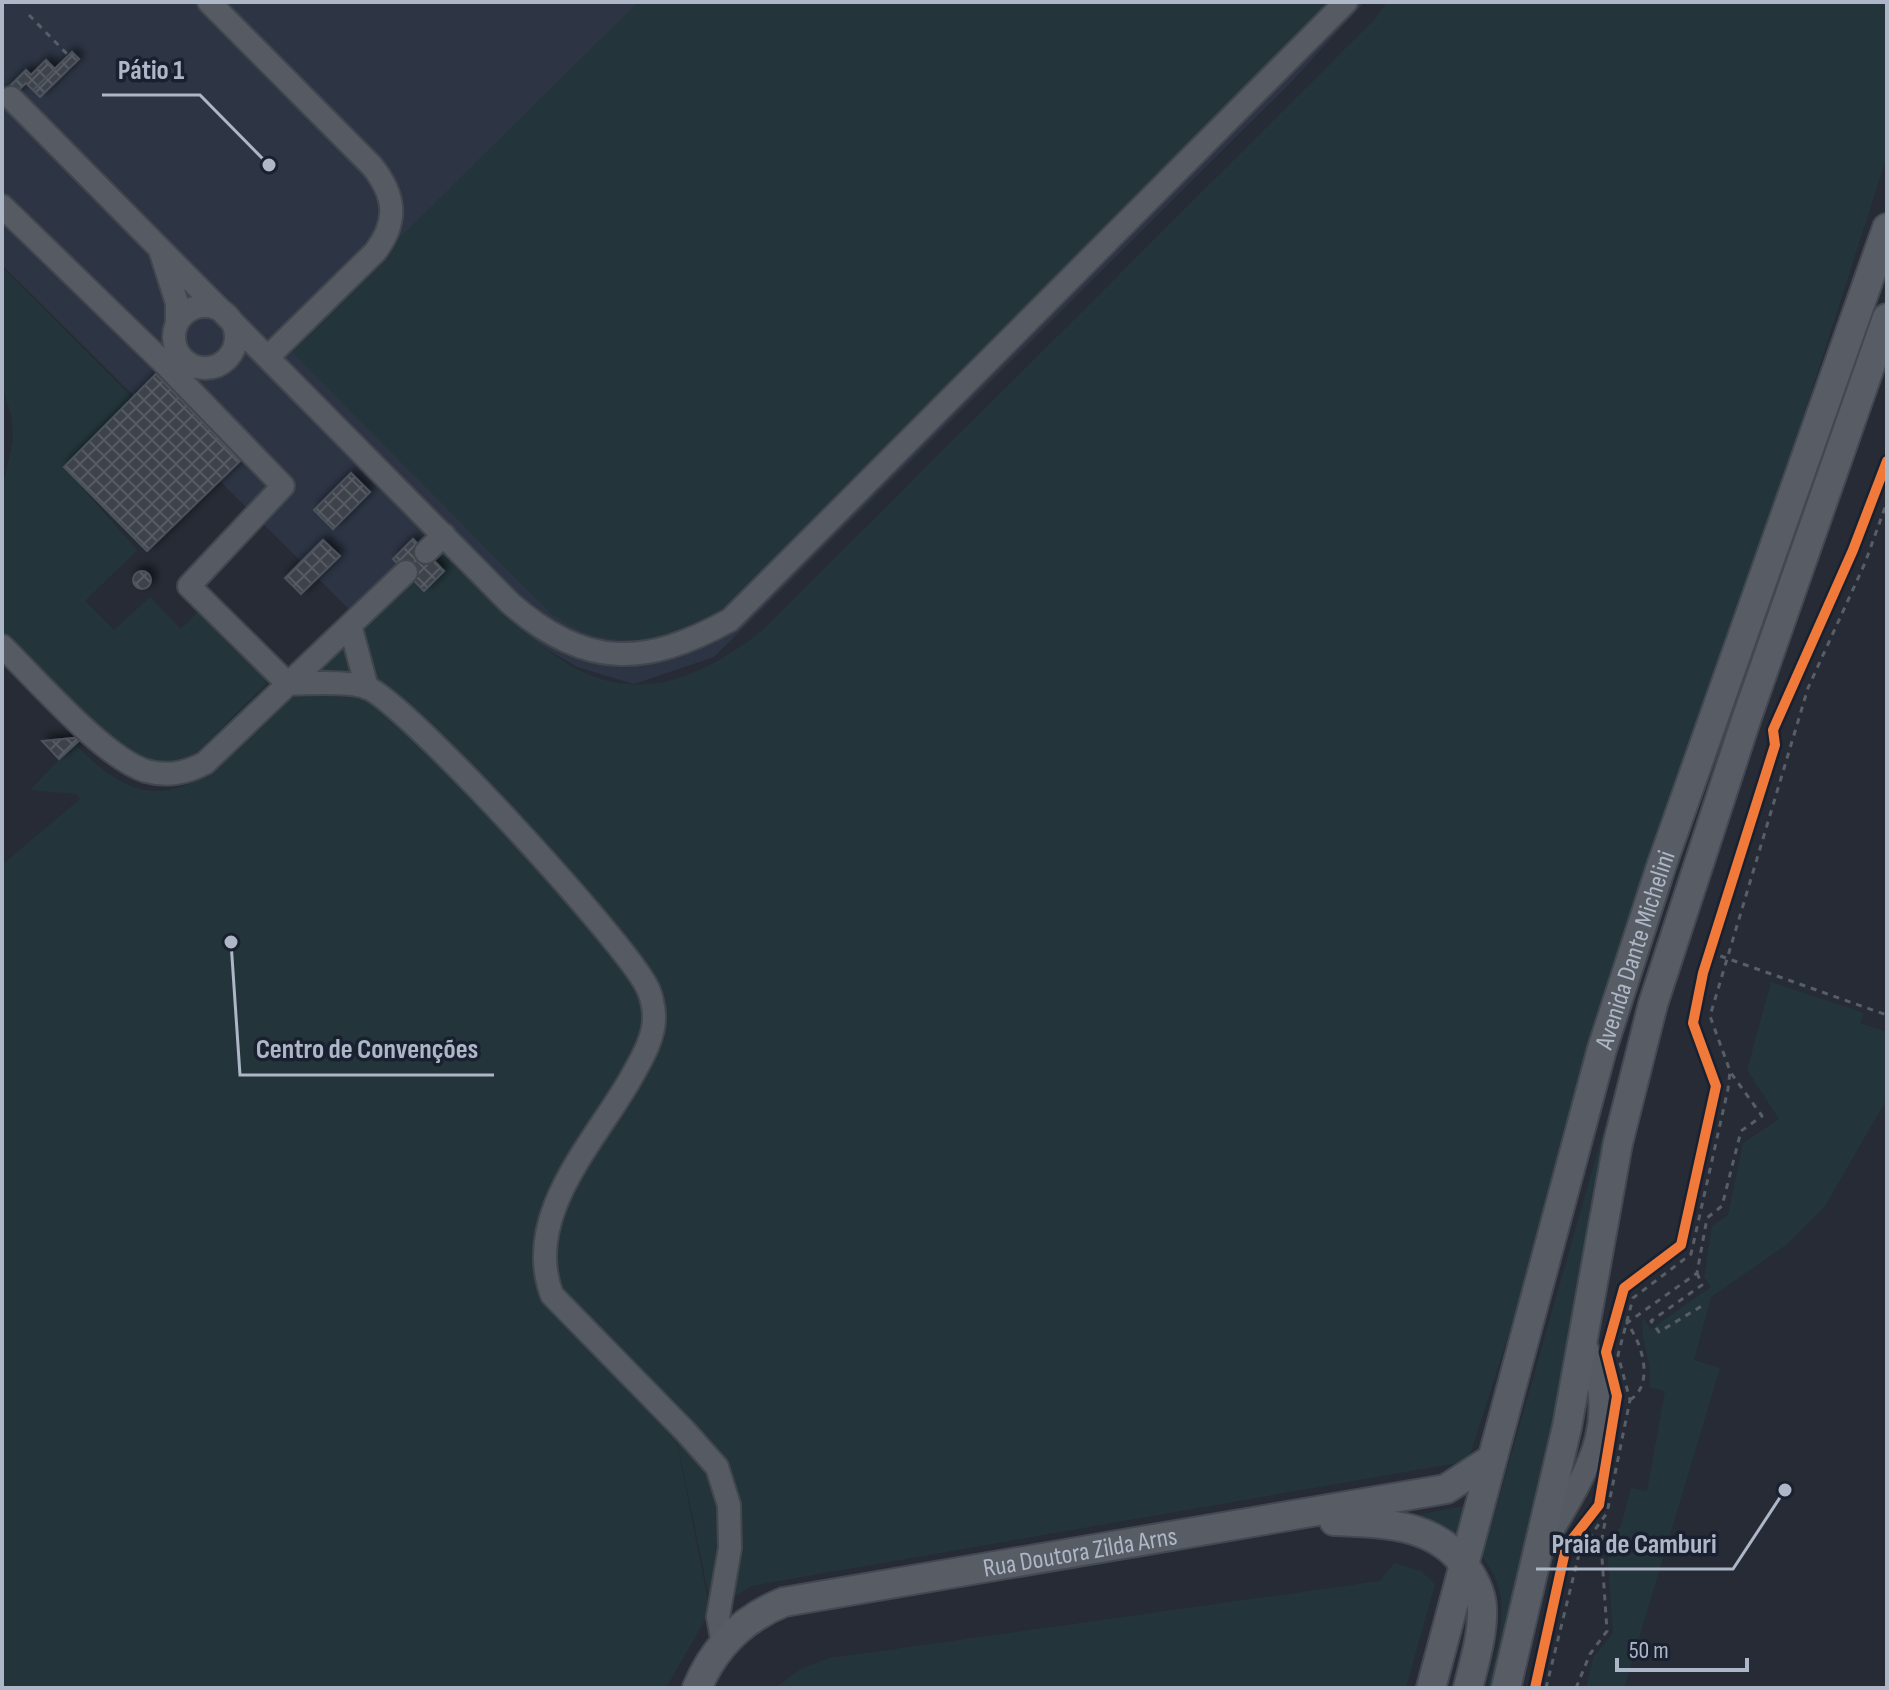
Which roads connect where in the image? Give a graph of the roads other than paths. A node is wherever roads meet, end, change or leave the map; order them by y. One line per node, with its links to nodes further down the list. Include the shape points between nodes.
1 (209, 2): 10 (lane, via 372,166 393,206 386,238 375,252)
2 (1346, 2): 11 (lane, via 730,620 661,652 597,652 535,625)
3 (6, 93): 6 (lane)
4 (2, 206): 16 (lane, via 283,486 189,586)
5 (1887, 228): 18 (main road, Avenida Dante Michelini, via 1606,1034)
6 (155, 242): 7 (lane); 9 (lane, via 172,282)
7 (225, 312): 9 (lane, via 205,305); 9 (lane, via 237,333 236,345 222,364 211,368 199,368 179,355 173,333); 10 (lane)
8 (1887, 318): 25 (main road, Avenida Dante Michelini, via 1653,1004 1618,1143 1583,1341)
9 (177, 321)
10 (269, 356): 11 (lane)
11 (444, 535): 12 (lane)
12 (426, 552)
13 (406, 572): 14 (lane)
14 (350, 625): 16 (lane); 17 (lane)
15 (2, 646): 16 (lane, via 104,745 146,771 184,774 205,763)
16 (288, 684): 17 (lane)
17 (367, 688): 21 (lane, via 414,726 525,840 617,942 648,988 655,1018 645,1053 555,1201 542,1270 552,1295 717,1467 729,1505 730,1548 718,1617)
18 (1492, 1459): 19 (main road, Rua Doutora Zilda Arns, via 1446,1489); 20 (main road, Avenida Dante Michelini)
19 (1285, 1518): 20 (main road, via 1412,1529 1443,1543); 21 (main road, Rua Doutora Zilda Arns, via 806,1597 768,1609)
20 (1463, 1562): 23 (main road, Avenida Dante Michelini); 24 (main road, via 1482,1608)
21 (723, 1644): 22 (main road, Rua Doutora Zilda Arns)
22 (697, 1688)
23 (1431, 1688)
24 (1468, 1688)
25 (1506, 1688)

